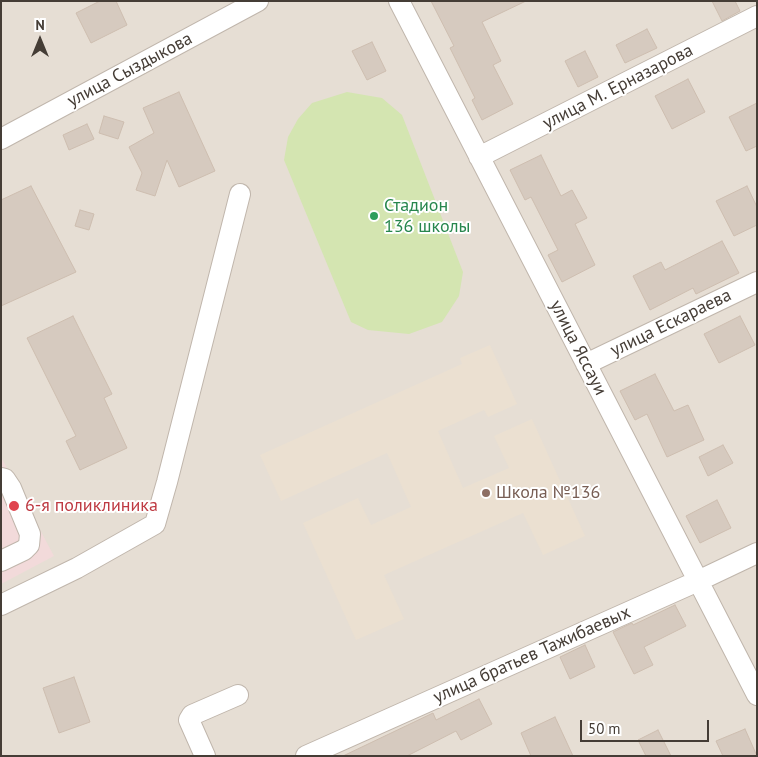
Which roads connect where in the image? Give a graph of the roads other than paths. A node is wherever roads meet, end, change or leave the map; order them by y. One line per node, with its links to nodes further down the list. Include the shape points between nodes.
1 (258, 1): 4 (street, улица Сыздыкова)
2 (399, 1): 5 (street, улица Яссауи)
3 (757, 16): 5 (street, улица М. Ерназарова)
4 (1, 139)
5 (479, 157): 8 (street, улица Яссауи)
6 (240, 194): 13 (street, via 155,524 77,568)
7 (757, 282): 8 (street, улица Ескараева)
8 (586, 364): 12 (street, улица Яссауи)
9 (1, 478): 11 (street, via 11,488 30,534 29,545 24,550)
10 (757, 553): 12 (street, улица братьев Тажибаевых)
11 (1, 561)
12 (698, 581): 15 (street, улица Яссауи); 17 (street, улица братьев Тажибаевых)
13 (1, 605)
14 (238, 695): 16 (street, via 192,714 190,720)
15 (757, 695)
16 (205, 756)
17 (306, 756)

